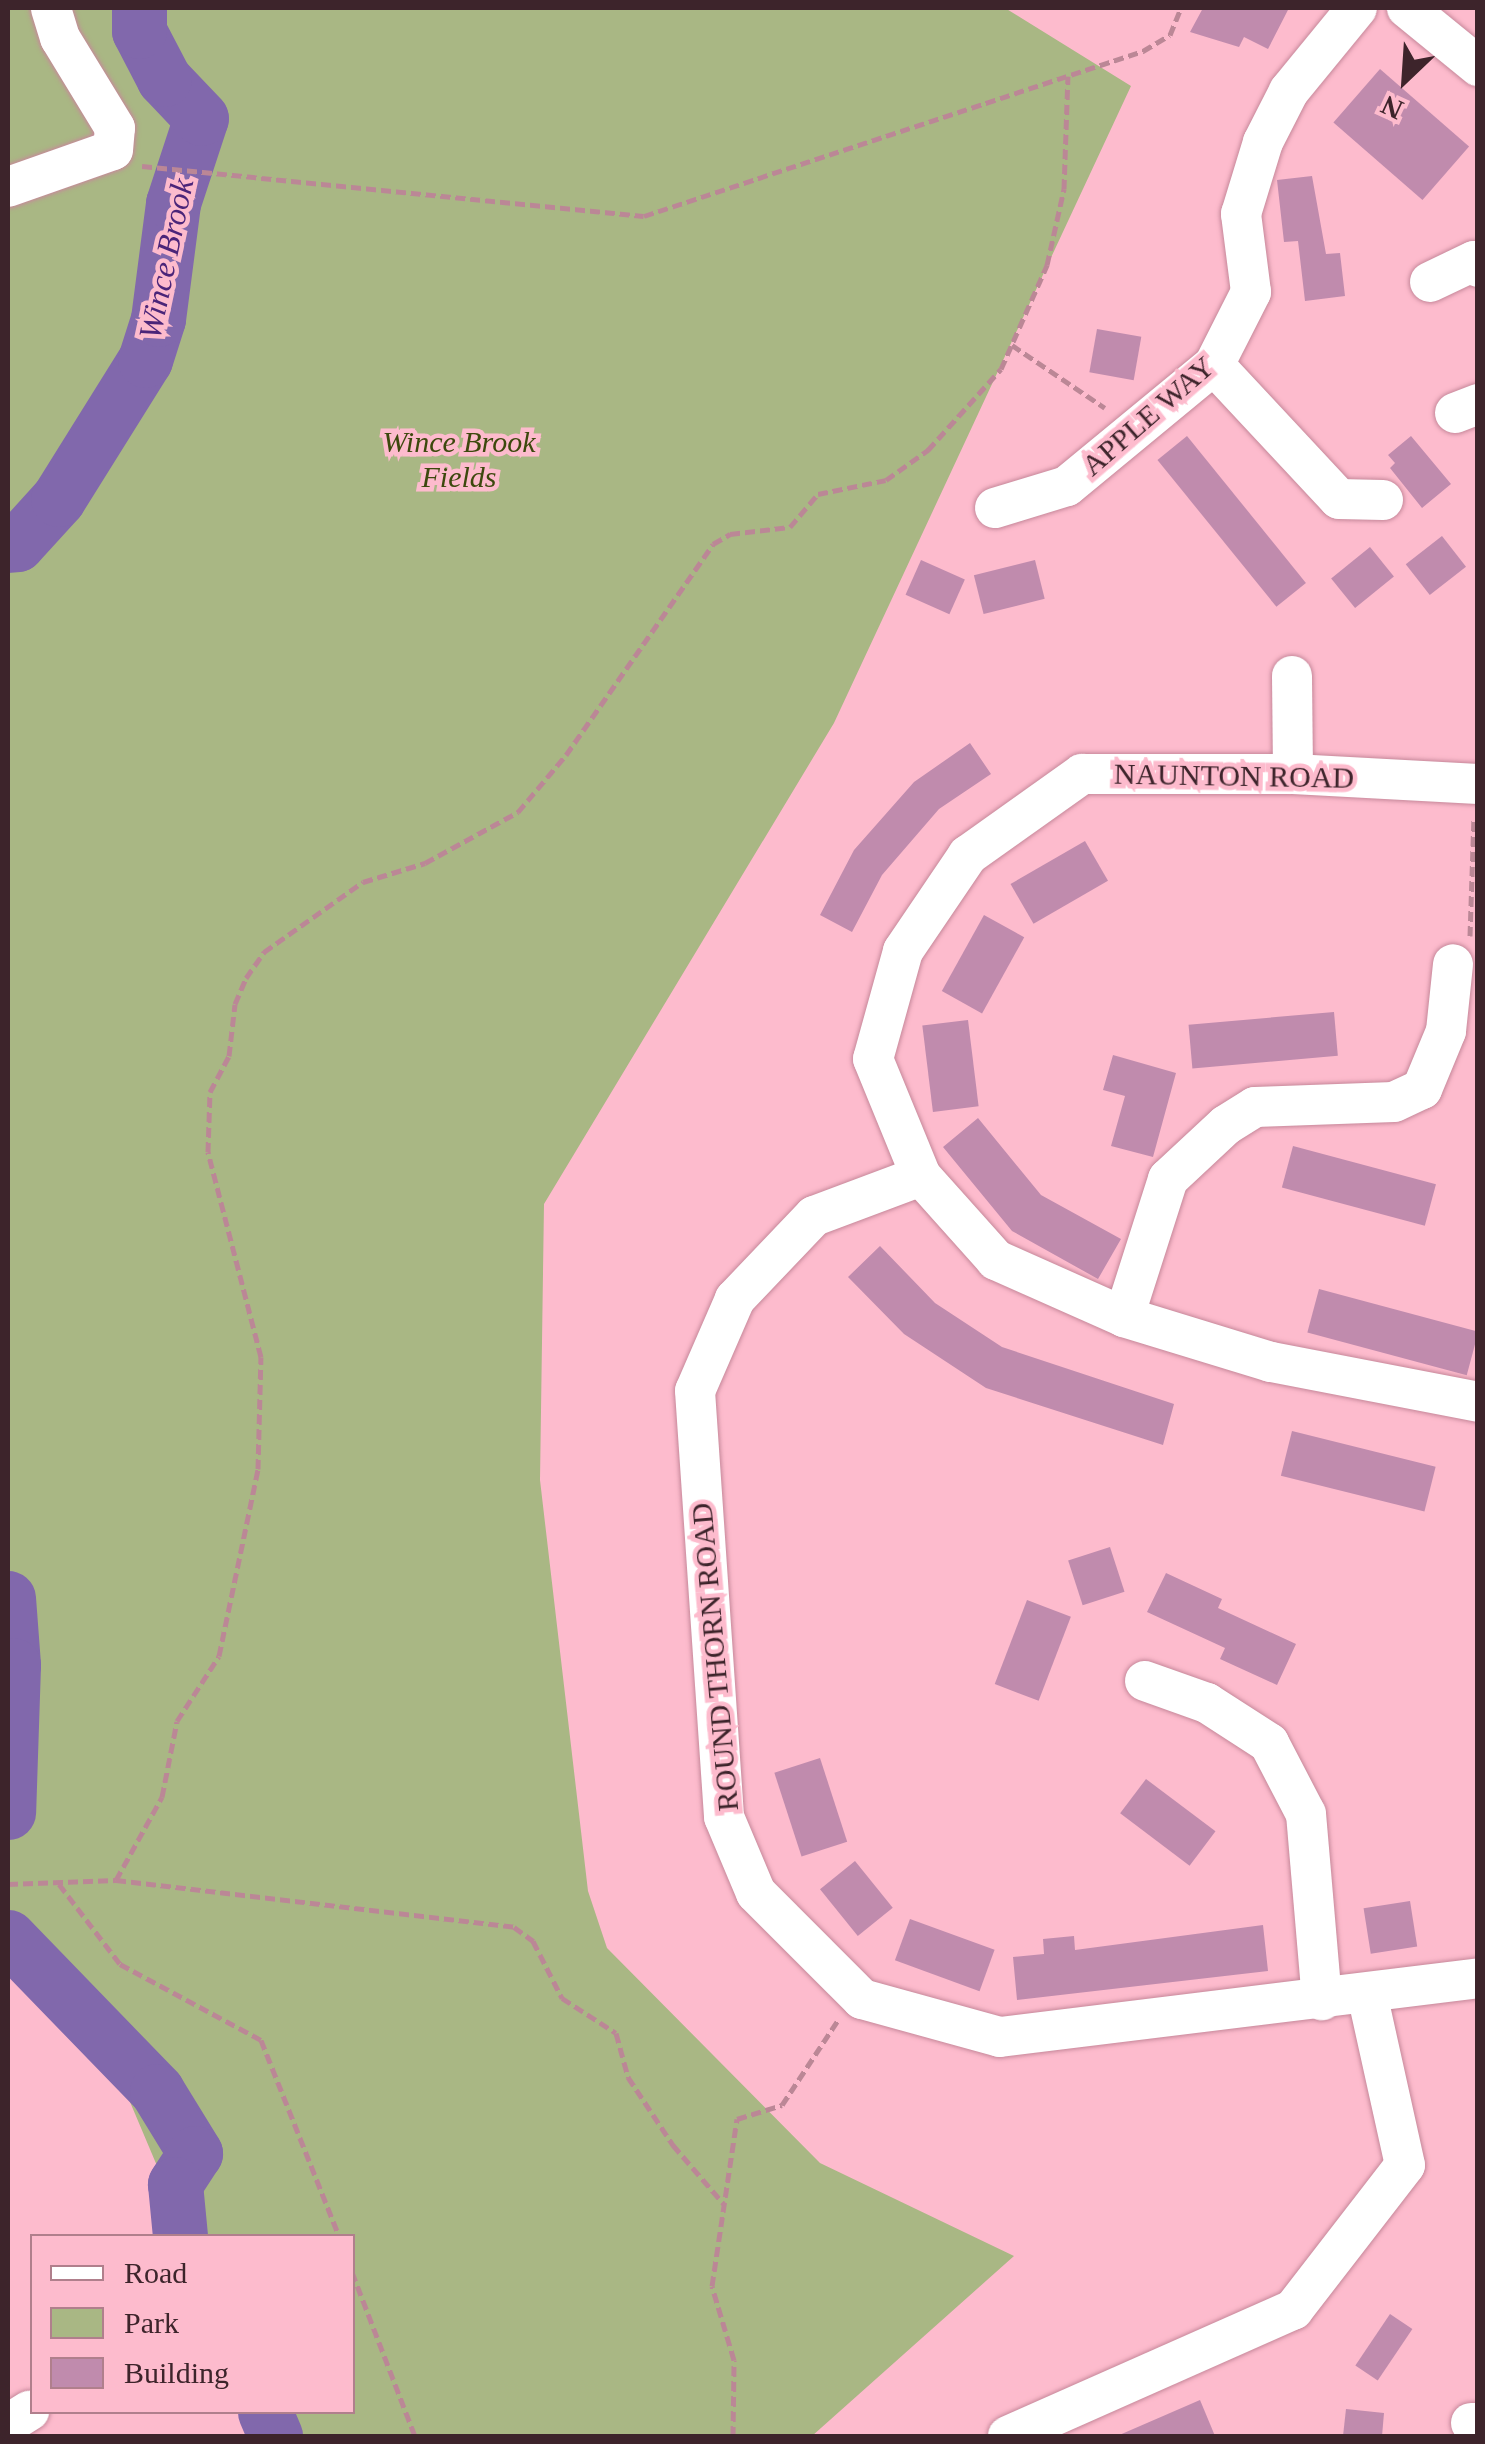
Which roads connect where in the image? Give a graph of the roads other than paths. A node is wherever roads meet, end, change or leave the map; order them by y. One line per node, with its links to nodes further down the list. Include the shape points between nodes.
1 (51, 8): 5 (street, via 60,38 115,128 113,150)
2 (1358, 8): 8 (street, APPLE WAY, via 1288,90 1262,142 1241,214 1251,292)
3 (1407, 8): 4 (street)
4 (1478, 66)
5 (8, 187)
6 (1478, 268): 7 (street, via 1474,262)
7 (1430, 282)
8 (1214, 365): 9 (street, via 1339,499); 10 (street, APPLE WAY, via 1067,486)
9 (1383, 500)
10 (995, 508)
11 (1292, 676): 12 (street)
12 (1293, 774): 13 (street, NAUNTON ROAD); 15 (street, NAUNTON ROAD, via 1082,774 968,855 903,951 873,1060)
13 (1476, 784)
14 (1454, 964): 16 (street, via 1446,1032 1422,1088 1394,1102 1255,1107 1168,1180)
15 (921, 1176): 16 (street, NAUNTON ROAD, via 996,1260); 21 (street, ROUND THORN ROAD, via 814,1216 735,1299 695,1391 724,1817 756,1894 857,1993 1000,2037)
16 (1124, 1317): 17 (street, NAUNTON ROAD, via 1271,1362)
17 (1478, 1402)
18 (1145, 1681): 21 (street, via 1207,1703 1269,1743 1306,1814)
19 (1478, 1978): 20 (street, ROUND THORN ROAD)
20 (1367, 1994): 21 (street, ROUND THORN ROAD); 22 (street, via 1404,2166 1292,2310)
21 (1322, 2000)
22 (1008, 2436)

